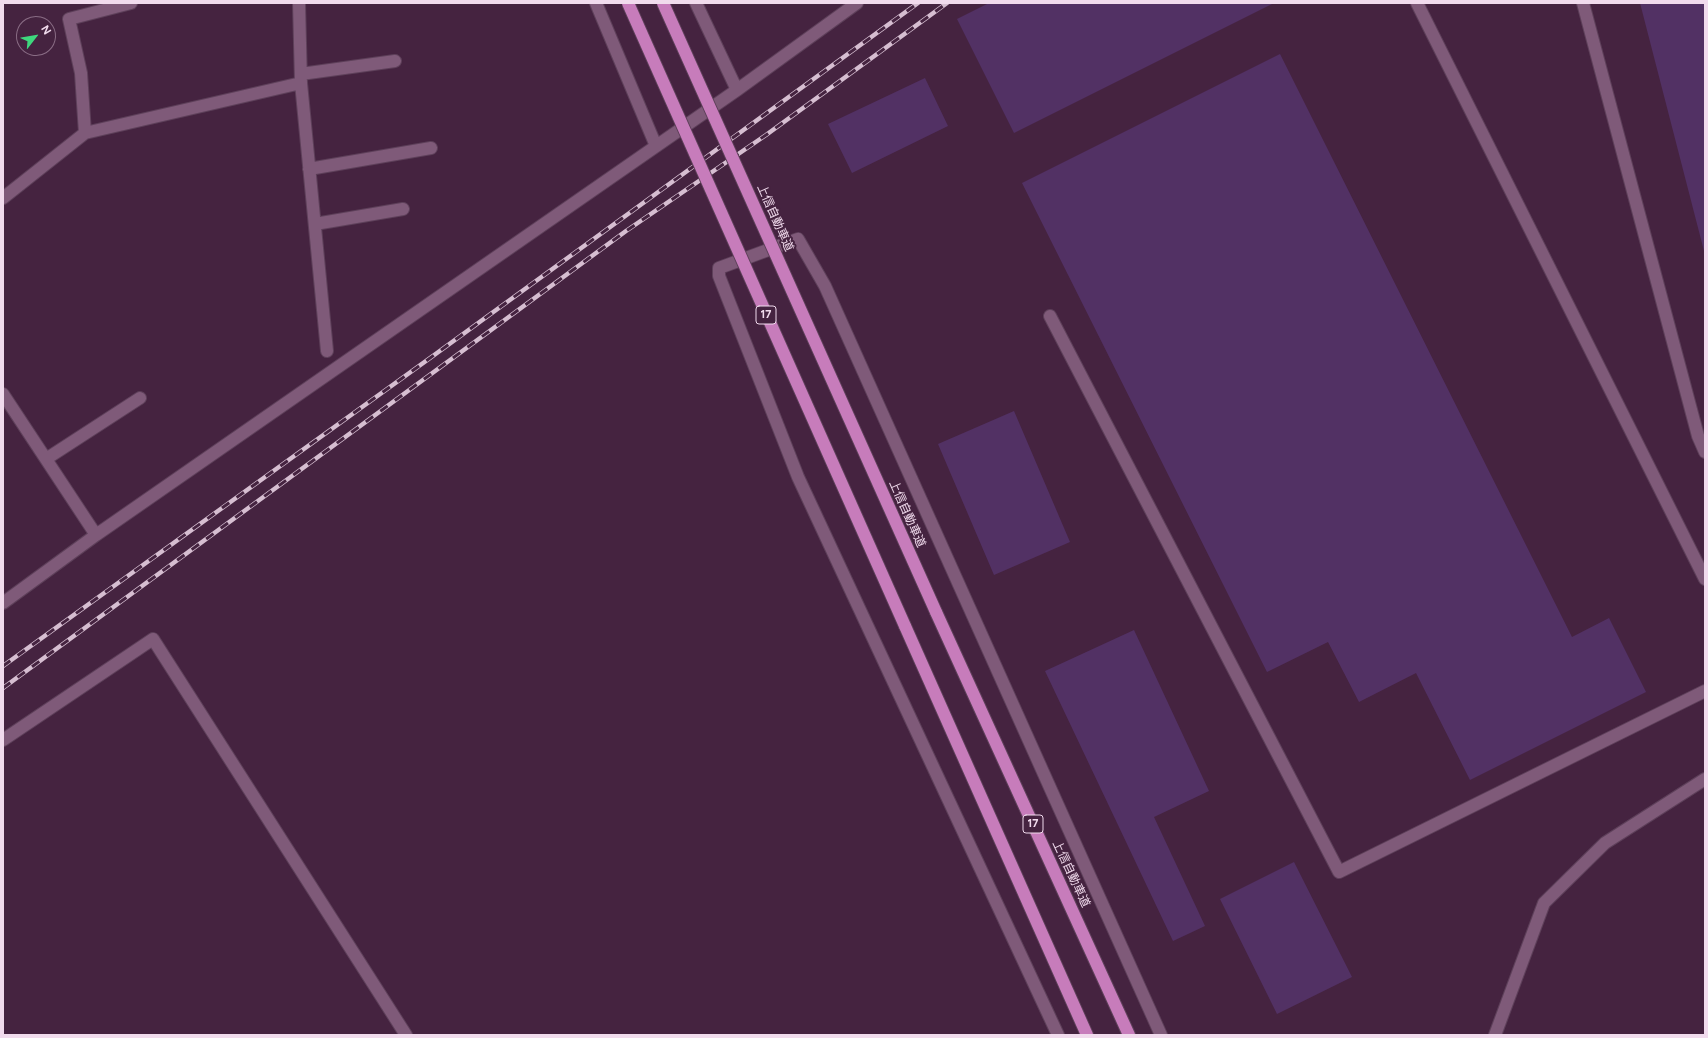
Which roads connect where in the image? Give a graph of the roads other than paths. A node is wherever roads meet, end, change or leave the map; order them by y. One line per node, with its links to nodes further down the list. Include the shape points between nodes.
1 (131, 3): 13 (street, via 69,19 82,73)
2 (299, 3): 11 (street)
3 (596, 3): 14 (street)
4 (628, 3): 34 (highway, 17, bridge)
5 (664, 3): 35 (highway, 上信自動車道 / 17, bridge, via 936,612)
6 (696, 3): 12 (street)
7 (857, 3): 12 (street)
8 (1417, 3): 27 (street)
9 (1583, 3): 24 (street, via 1698,436)
10 (395, 61): 11 (street)
11 (301, 78): 13 (street); 16 (street)
12 (737, 90): 14 (street)
13 (84, 133): 17 (street)
14 (656, 146): 26 (street)
15 (432, 148): 16 (street)
16 (309, 168): 19 (street)
17 (3, 198)
18 (403, 209): 19 (street)
19 (315, 224): 21 (street)
20 (1050, 316): 29 (street, via 1339,872)
21 (327, 351)
22 (3, 394): 25 (street)
23 (140, 398): 25 (street)
24 (1705, 452)
25 (46, 459): 26 (street)
26 (96, 535): 28 (street)
27 (1705, 579)
28 (3, 603)
29 (1705, 691)
30 (3, 740): 32 (street, via 153,639)
31 (1705, 779): 37 (street, via 1605,843 1544,903)
32 (406, 1035)
33 (1058, 1035): 36 (street, via 798,477 719,276 719,268 798,239 825,286)
34 (1087, 1035)
35 (1129, 1035)
36 (1160, 1035)
37 (1495, 1035)

